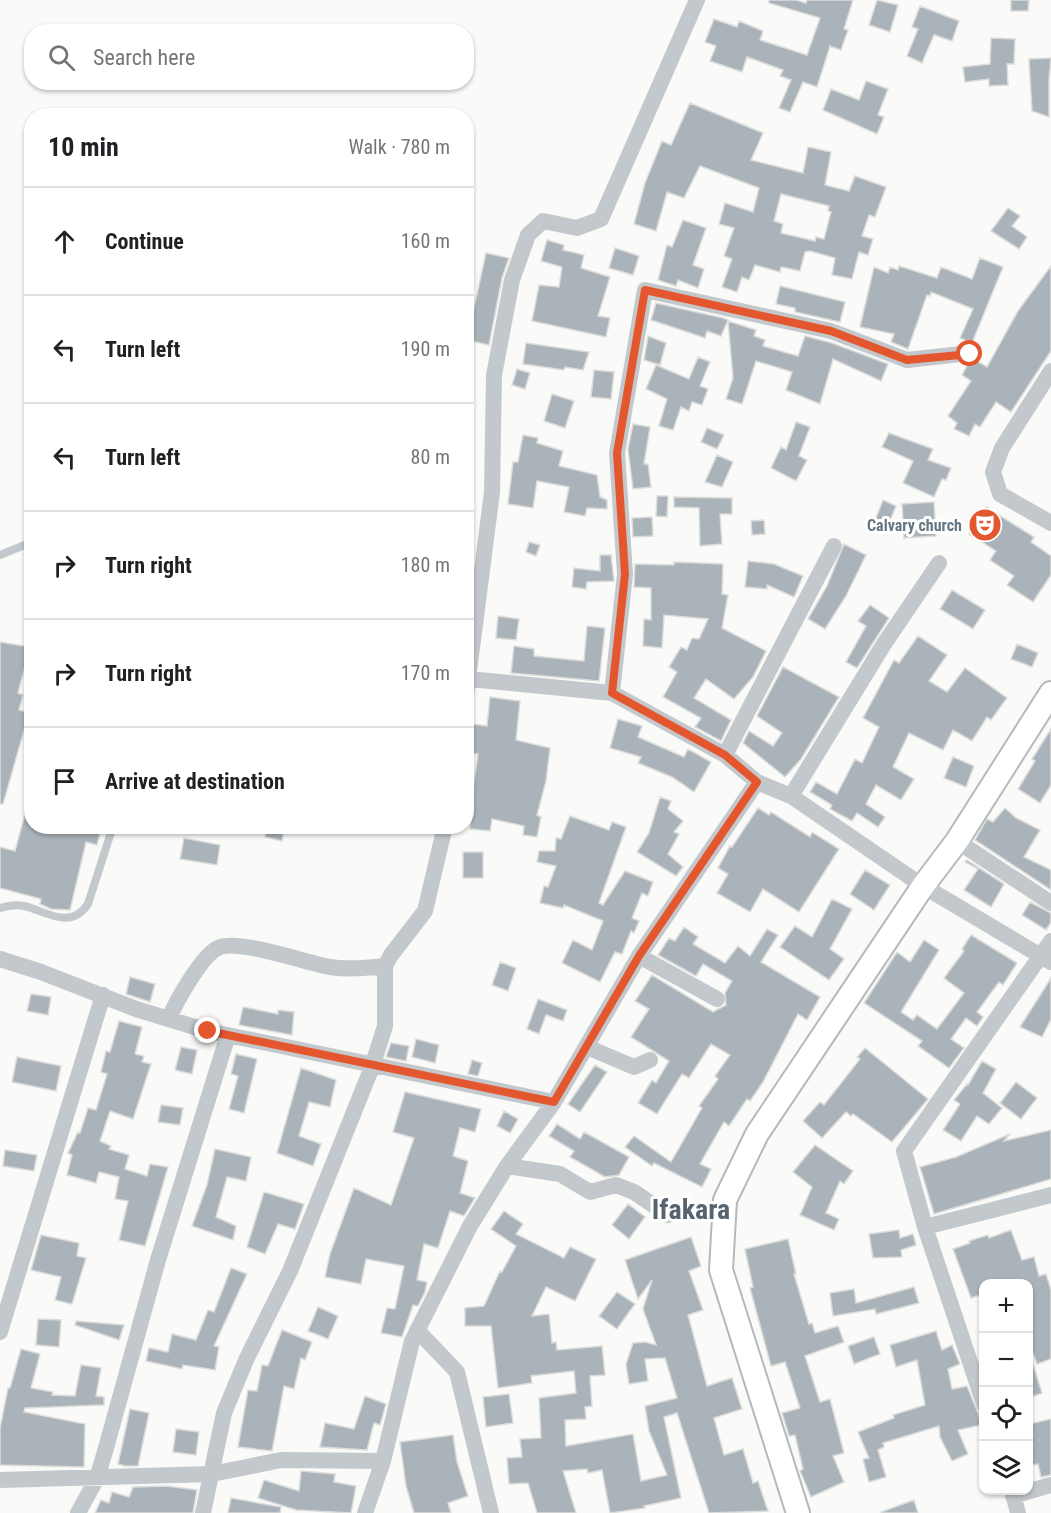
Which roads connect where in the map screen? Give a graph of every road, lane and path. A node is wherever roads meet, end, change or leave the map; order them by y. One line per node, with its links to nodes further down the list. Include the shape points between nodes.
1 (697, 0): 9 (street, via 601,219 577,228 543,221 528,235 512,280 494,375 492,492)
2 (970, 354): 11 (street, via 907,360 831,331 645,290 617,453 625,574)
3 (1051, 371): 4 (street, via 1002,448 993,472 1000,494)
4 (1051, 524)
5 (24, 545): 7 (lane)
6 (834, 546): 13 (street)
7 (0, 555)
8 (939, 563): 15 (street, via 884,644)
9 (474, 638)
10 (474, 687): 11 (street)
11 (612, 693): 13 (street)
12 (1051, 693): 18 (main road)
13 (725, 755): 14 (street)
14 (757, 782): 15 (street); 23 (street)
15 (792, 796): 19 (street)
16 (111, 834): 21 (lane, via 88,904 81,912 63,919 21,905)
17 (443, 834): 26 (street, via 425,910)
18 (957, 841): 19 (main road); 20 (street)
19 (923, 886): 24 (street); 53 (main road, via 757,1134 725,1200 721,1270)
20 (1051, 903)
21 (0, 908)
22 (1051, 941): 24 (street)
23 (639, 956): 28 (street); 31 (street)
24 (1046, 958): 38 (street, via 904,1149)
25 (0, 959): 27 (street)
26 (385, 966): 29 (street, via 332,967 254,949 220,946 193,976); 33 (street, via 385,1026)
27 (103, 995): 29 (street); 40 (street)
28 (717, 999)
29 (169, 1019): 30 (street)
30 (228, 1035): 33 (street); 44 (street, via 158,1260)
31 (587, 1047): 32 (street, via 634,1067); 34 (street)
32 (650, 1060)
33 (372, 1067): 34 (street); 43 (street, via 290,1272 224,1413)
34 (554, 1102): 35 (street)
35 (507, 1166): 37 (street, via 560,1174 590,1192 616,1185); 39 (street, via 470,1226)
36 (1051, 1196): 38 (street)
37 (668, 1215)
38 (925, 1227): 41 (street)
39 (417, 1330): 42 (street); 52 (street, via 457,1372)
40 (0, 1332)
41 (979, 1389)
42 (383, 1461): 43 (street, via 281,1460); 51 (street)
43 (212, 1474): 44 (street); 50 (street)
44 (97, 1478): 45 (street); 49 (street)
45 (0, 1480)
46 (1051, 1485): 47 (street)
47 (1033, 1489)
48 (1013, 1495): 54 (street)
49 (78, 1513)
50 (203, 1513)
51 (365, 1513)
52 (491, 1513)
53 (798, 1513)
54 (1018, 1513)

